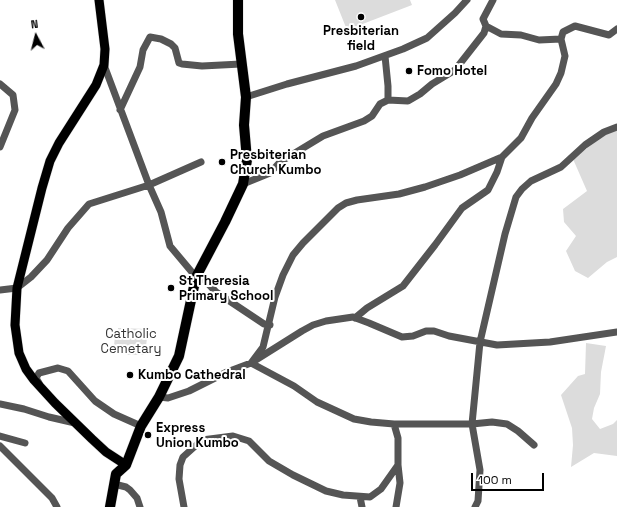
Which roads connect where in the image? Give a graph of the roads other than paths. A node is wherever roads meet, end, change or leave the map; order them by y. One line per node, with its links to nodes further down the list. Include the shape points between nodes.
1 (99, 0): 10 (main road, via 105,49)
2 (238, 0): 9 (highway)
3 (467, 0): 8 (street, via 427,38)
4 (493, 0): 5 (street, via 483,19)
5 (486, 26): 7 (street, via 501,34 521,35 539,40); 13 (street, via 484,33 455,70 408,101)
6 (617, 29): 7 (street, via 609,35 575,26 563,32)
7 (562, 39): 17 (street, via 565,56 556,84 521,138)
8 (385, 56): 12 (street); 13 (street)
9 (241, 64): 12 (highway); 14 (street, via 182,64 179,63 175,48 171,44 150,37 143,50 140,67)
10 (104, 65): 14 (street); 22 (main road, via 96,85 59,143 50,162)
11 (0, 84): 16 (street, via 13,94 15,110)
12 (246, 97): 19 (highway, via 244,125 247,160)
13 (388, 100): 19 (street, via 380,104 372,116 364,121 323,136 280,162 270,173)
14 (120, 110): 20 (street)
15 (617, 127): 27 (street, via 584,145 561,167 531,181 516,197)
16 (0, 147)
17 (502, 157): 24 (street, via 488,190 462,208 403,286); 25 (street, via 425,187 357,200 338,208 293,255 283,274)
18 (201, 162): 20 (street)
19 (243, 184): 21 (highway)
20 (149, 185): 21 (street, via 161,212 170,246); 22 (street, via 89,204 68,228 47,260)
21 (197, 275): 25 (street, via 216,292 264,324); 30 (highway, via 179,356)
22 (17, 288): 23 (street); 29 (main road, via 15,325 19,354 26,369)
23 (0, 290)
24 (355, 318): 27 (street, via 402,337 434,331); 28 (street, via 313,325)
25 (270, 325): 28 (street, via 263,347)
26 (617, 332): 27 (street, via 550,342)
27 (480, 342): 34 (street)
28 (251, 363): 30 (street, via 189,391 168,398); 33 (street, via 333,410 371,422)
29 (42, 389): 32 (main road); 35 (street, via 36,378 40,373 58,368 68,371 95,401 114,414)
30 (159, 397): 35 (highway)
31 (0, 404): 32 (street)
32 (76, 423): 40 (main road, via 106,452)
33 (394, 424): 34 (street); 41 (street, via 398,438)
34 (472, 424): 38 (street, via 507,424); 50 (street, via 480,470 478,501)
35 (142, 426): 40 (highway)
36 (0, 436): 37 (street)
37 (25, 443)
38 (534, 445)
39 (0, 446): 44 (street, via 52,498)
40 (126, 465): 42 (highway, via 116,474)
41 (398, 465): 43 (street, via 381,489 370,497); 49 (street, via 400,483)
42 (114, 484): 45 (highway); 46 (street, via 130,490)
43 (360, 497): 47 (street, via 326,491 269,461 249,441 233,436 202,440 183,457 179,479); 48 (street)
44 (57, 507)
45 (110, 507)
46 (140, 507)
47 (184, 507)
48 (362, 507)
49 (396, 507)
50 (475, 507)

